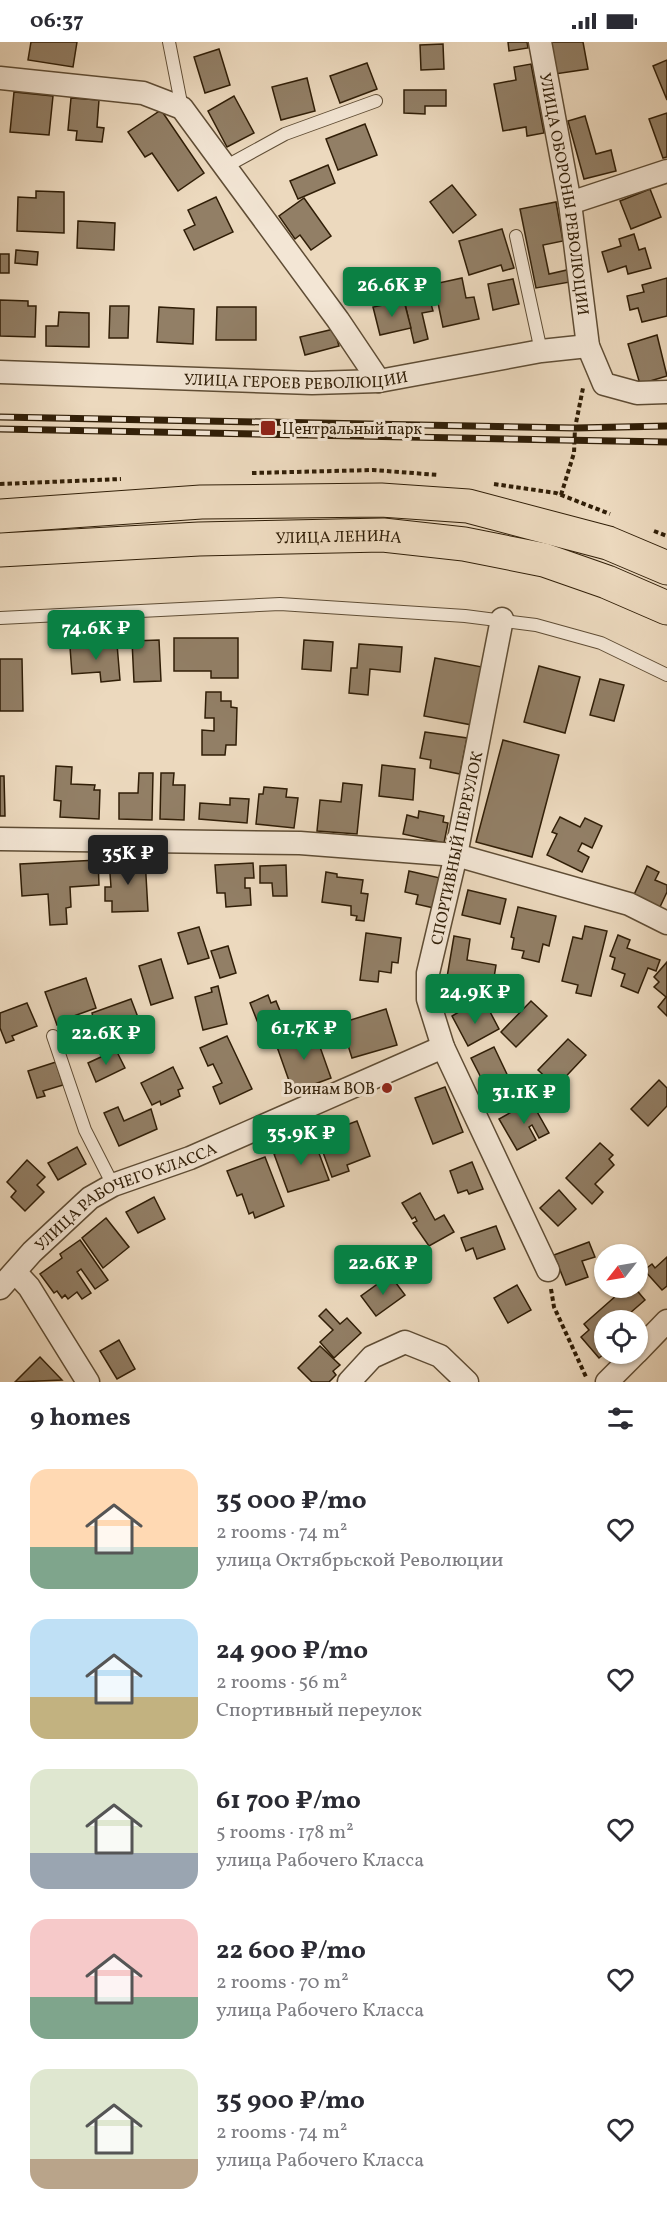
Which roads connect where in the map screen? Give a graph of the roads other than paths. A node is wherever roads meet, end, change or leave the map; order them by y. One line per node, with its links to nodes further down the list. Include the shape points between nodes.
1 (169, 42): 5 (lane)
2 (540, 42): 8 (street, УЛИЦА ОБОРОНЫ РЕВОЛЮЦИИ)
3 (0, 78): 5 (street, via 143,93)
4 (376, 101): 6 (lane, via 285,134)
5 (182, 108): 6 (street)
6 (223, 168): 13 (street)
7 (667, 171): 8 (street)
8 (570, 203): 10 (street, УЛИЦА ОБОРОНЫ РЕВОЛЮЦИИ)
9 (516, 236): 11 (lane)
10 (588, 346): 11 (street, УЛИЦА ГЕРОЕВ РЕВОЛЮЦИИ); 14 (street, УЛИЦА ОБОРОНЫ РЕВОЛЮЦИИ, via 604,384 637,393)
11 (541, 351): 13 (street, УЛИЦА ГЕРОЕВ РЕВОЛЮЦИИ)
12 (0, 372): 13 (street, УЛИЦА ГЕРОЕВ РЕВОЛЮЦИИ, via 312,383)
13 (379, 381)
14 (667, 392)
15 (0, 516): 17 (main road, via 201,502 381,500 468,506 608,543)
16 (0, 550): 18 (main road, УЛИЦА ЛЕНИНА, via 199,539 383,535 464,544 544,560)
17 (667, 568)
18 (667, 608)
19 (0, 618): 20 (lane, via 280,604)
20 (502, 619): 21 (lane, via 601,643); 23 (street, СПОРТИВНЫЙ ПЕРЕУЛОК)
21 (667, 675)
22 (0, 838): 23 (street, via 300,843)
23 (456, 855): 24 (street, via 629,904); 26 (street, СПОРТИВНЫЙ ПЕРЕУЛОК, via 428,973 428,999)
24 (667, 923)
25 (53, 1036): 27 (lane, via 85,1130)
26 (443, 1047): 27 (street, УЛИЦА РАБОЧЕГО КЛАССА, via 190,1158); 28 (street, СПОРТИВНЫЙ ПЕРЕУЛОК)
27 (113, 1185): 29 (street, УЛИЦА РАБОЧЕГО КЛАССА, via 90,1198 32,1252)
28 (549, 1270)
29 (8, 1281): 33 (street, УЛИЦА РАБОЧЕГО КЛАССА, via 29,1287)
30 (667, 1321): 31 (street)
31 (648, 1341)
32 (625, 1364): 36 (street)
33 (88, 1382)
34 (349, 1382): 35 (street, via 372,1357 405,1342 440,1356)
35 (467, 1382)
36 (607, 1382)

